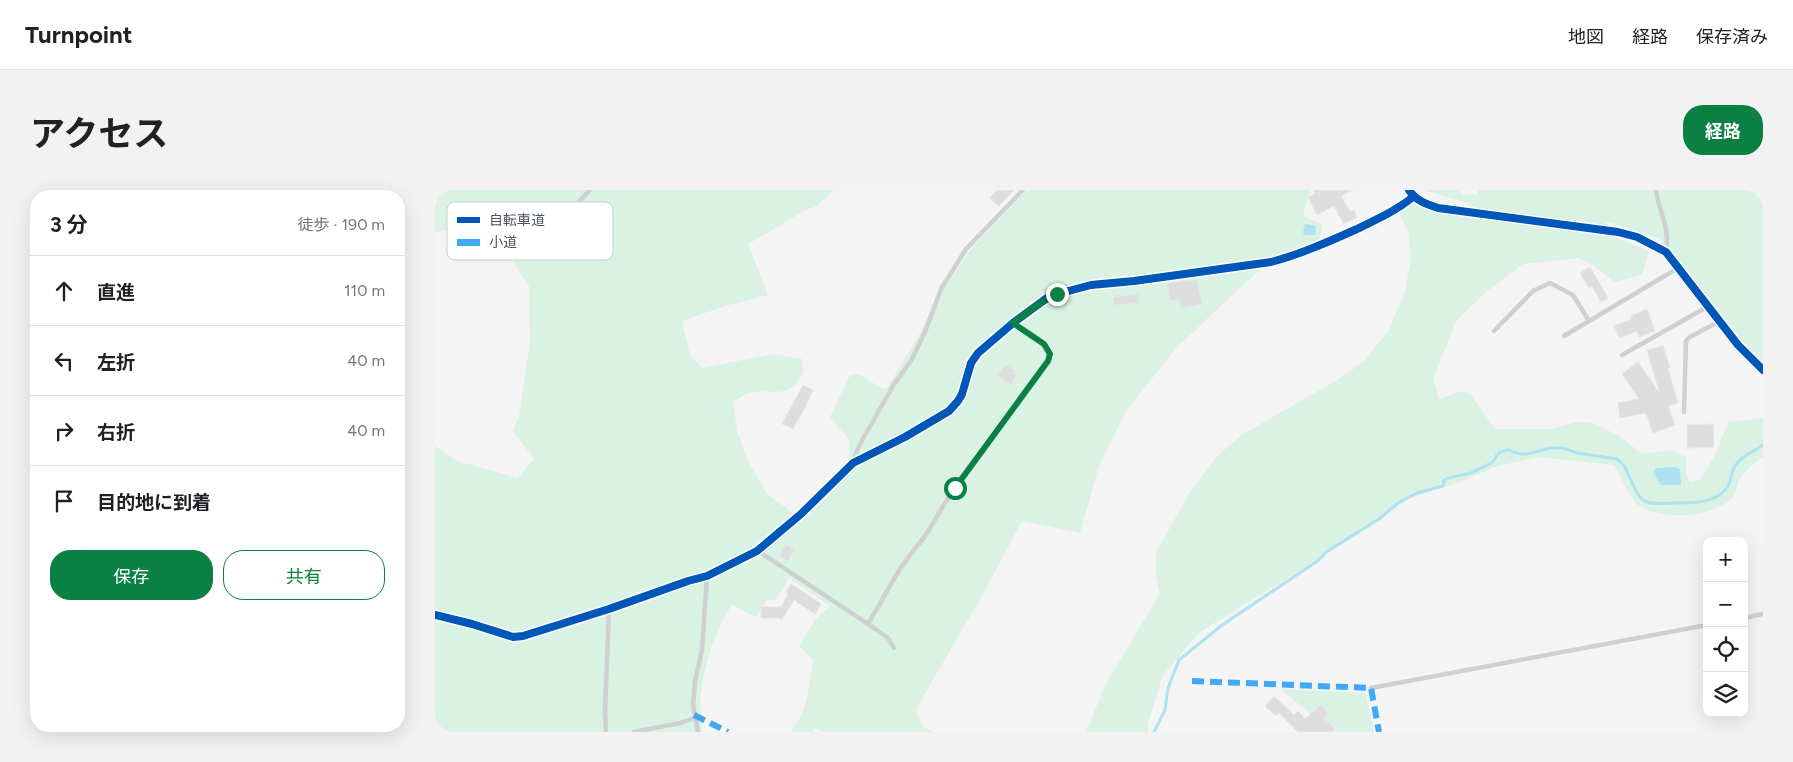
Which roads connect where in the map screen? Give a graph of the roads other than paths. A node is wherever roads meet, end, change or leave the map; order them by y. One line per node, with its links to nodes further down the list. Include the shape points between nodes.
1 (589, 190): 5 (lane)
2 (1023, 190): 17 (lane, via 966,250 941,289 912,359 860,444)
3 (1656, 190): 6 (lane, via 1667,228)
4 (1411, 193): 6 (street, via 1438,208 1618,232); 11 (street, via 1395,211 1309,251 1271,262 1091,285 1047,298)
5 (578, 202)
6 (1666, 252): 7 (street)
7 (1679, 268): 8 (street); 9 (lane)
8 (1708, 307): 10 (street); 14 (lane)
9 (1589, 321): 12 (lane, via 1573,295 1551,283 1533,291); 13 (lane)
10 (1719, 321): 15 (street); 16 (lane, via 1686,341)
11 (1013, 323): 17 (street, via 978,353 971,363 958,402 949,411); 24 (lane, via 1044,344 1050,354 1048,361 955,488 901,567)
12 (1494, 331)
13 (1564, 336)
14 (1622, 355)
15 (1763, 370)
16 (1684, 412)
17 (853, 463): 18 (street)
18 (757, 551): 19 (street); 24 (lane)
19 (707, 576): 20 (street); 28 (lane)
20 (609, 609): 22 (street, via 513,637); 29 (lane)
21 (1763, 614): 23 (lane)
22 (435, 615)
23 (1748, 617)
24 (868, 624): 26 (lane, via 888,638)
25 (1703, 626): 27 (lane)
26 (894, 648)
27 (1371, 688)
28 (694, 718): 30 (lane); 31 (lane)
29 (606, 732)
30 (634, 732)
31 (698, 732)

